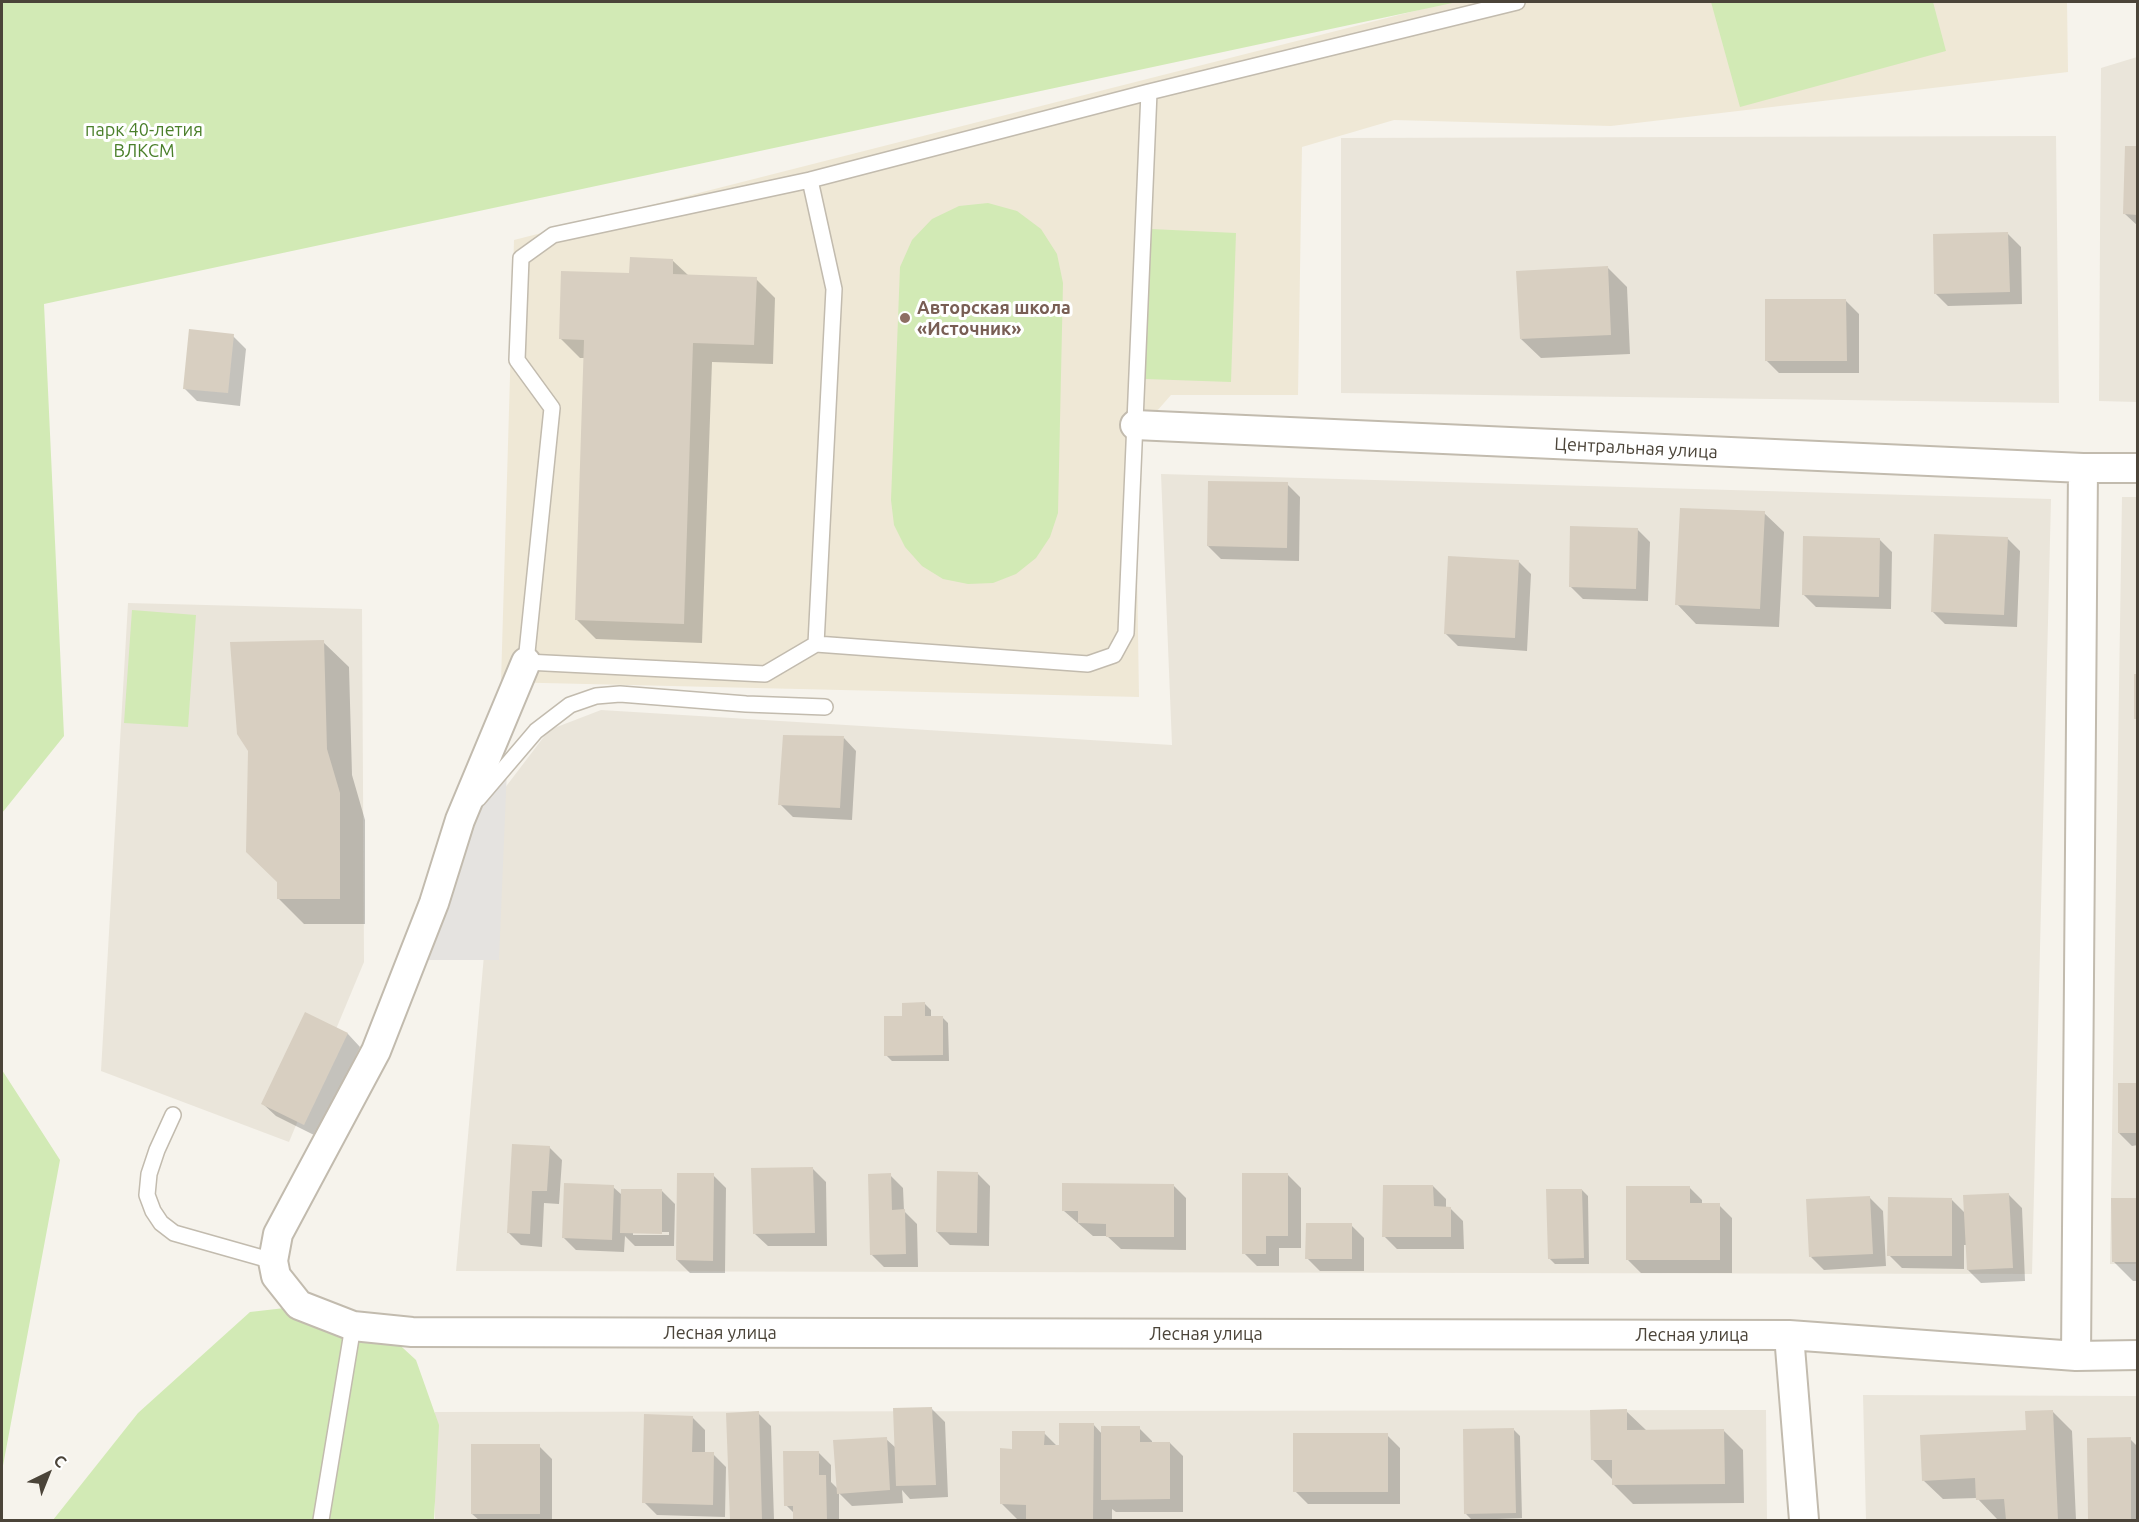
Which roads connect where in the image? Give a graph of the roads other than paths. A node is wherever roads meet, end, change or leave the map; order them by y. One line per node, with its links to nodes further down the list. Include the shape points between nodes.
1 (1517, 2): 2 (lane)
2 (1149, 92): 3 (lane); 4 (lane)
3 (810, 180): 7 (lane, via 834,289); 8 (lane, via 553,235 521,258 517,360 552,408)
4 (1135, 425): 5 (street, Центральная улица); 7 (lane, via 1126,633 1114,655 1088,664)
5 (2083, 468): 6 (street, Центральная улица); 16 (street)
6 (2138, 468)
7 (816, 644): 8 (lane, via 765,674)
8 (526, 662): 10 (street)
9 (825, 707): 10 (lane, via 620,693 596,696 570,705 536,731)
10 (460, 820): 12 (street, via 434,903 376,1050 278,1234)
11 (174, 1115): 12 (lane, via 149,1173 147,1195 153,1211 174,1233)
12 (273, 1260): 13 (street, Лесная улица, via 276,1276 299,1305)
13 (353, 1326): 14 (street, Лесная улица, via 412,1332); 17 (lane)
14 (1789, 1335): 16 (street, Лесная улица); 18 (street)
15 (2138, 1354): 16 (street, Лесная улица)
16 (2076, 1356)
17 (321, 1521)
18 (1804, 1521)

